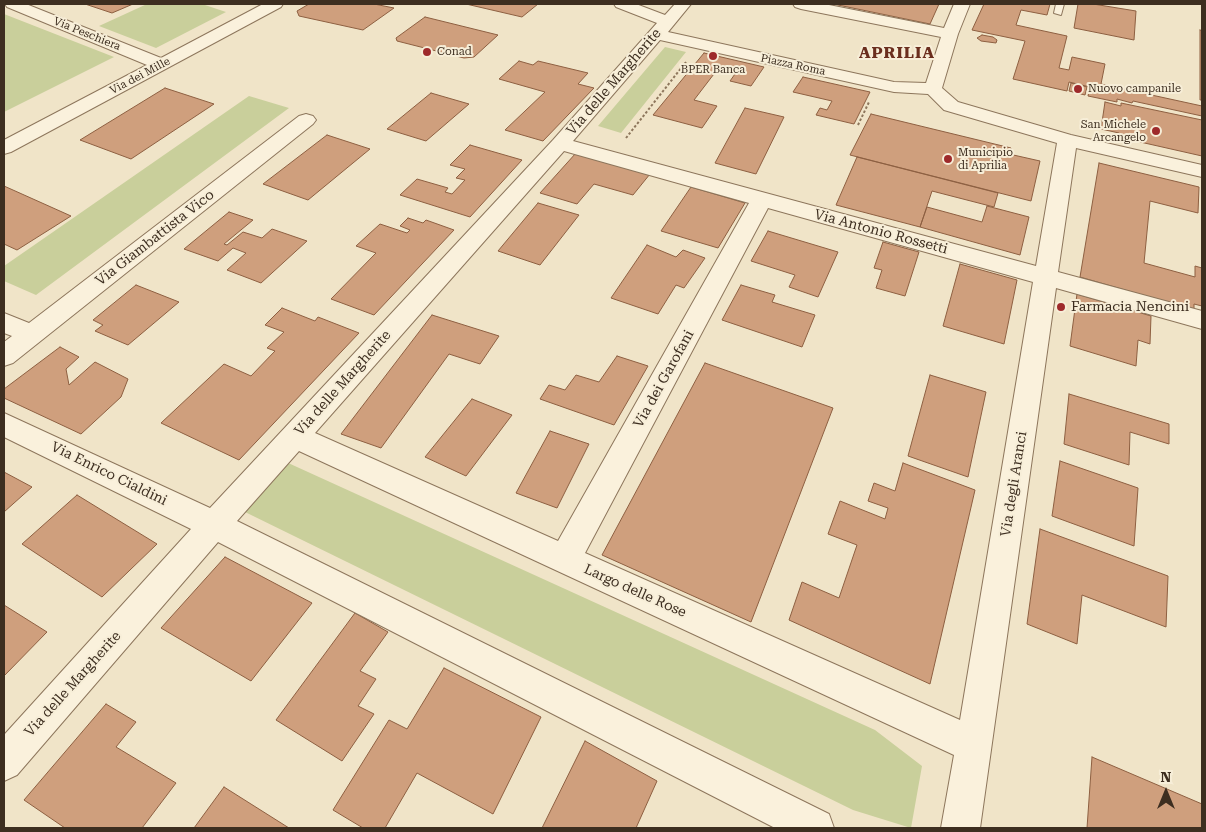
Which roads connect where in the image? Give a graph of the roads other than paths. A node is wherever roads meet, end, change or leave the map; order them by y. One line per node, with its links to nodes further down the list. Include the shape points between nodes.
1 (13, 4): 11 (street, Via Peschiera)
2 (275, 4): 11 (street, Via dei Mille)
3 (622, 4): 9 (street, Piazza Roma)
4 (683, 4): 9 (street, Via delle Margherite)
5 (801, 4): 10 (street)
6 (962, 4): 10 (street)
7 (1060, 4): 8 (lane)
8 (1058, 13)
9 (661, 28): 12 (street, Piazza Roma, via 894,87); 15 (street, Via delle Margherite)
10 (950, 34): 12 (street)
11 (161, 64): 16 (street, Via dei Mille)
12 (933, 89): 14 (street, via 950,106)
13 (306, 120): 22 (street, Via Giambattista Vico)
14 (1067, 140): 17 (street); 19 (street, Via degli Aranci)
15 (560, 144): 18 (street, Via Antonio Rossetti); 25 (street, Via delle Margherite)
16 (4, 148)
17 (1202, 171)
18 (762, 199): 19 (street, Via Antonio Rossetti); 27 (street, Via dei Garofani)
19 (1046, 277): 20 (street, Via Antonio Rossetti); 28 (street, Via degli Aranci)
20 (1202, 320)
21 (4, 322): 22 (street)
22 (31, 334): 23 (street, Via Giambattista Vico)
23 (4, 356)
24 (4, 424): 26 (street, Via Enrico Cialdini)
25 (295, 436): 26 (street, Via delle Margherite); 27 (street, Largo delle Rose)
26 (214, 525): 29 (street, Via delle Margherite); 30 (street)
27 (565, 559): 28 (street, Largo delle Rose)
28 (974, 745): 31 (street, Via degli Aranci)
29 (4, 762)
30 (815, 828)
31 (961, 828)

